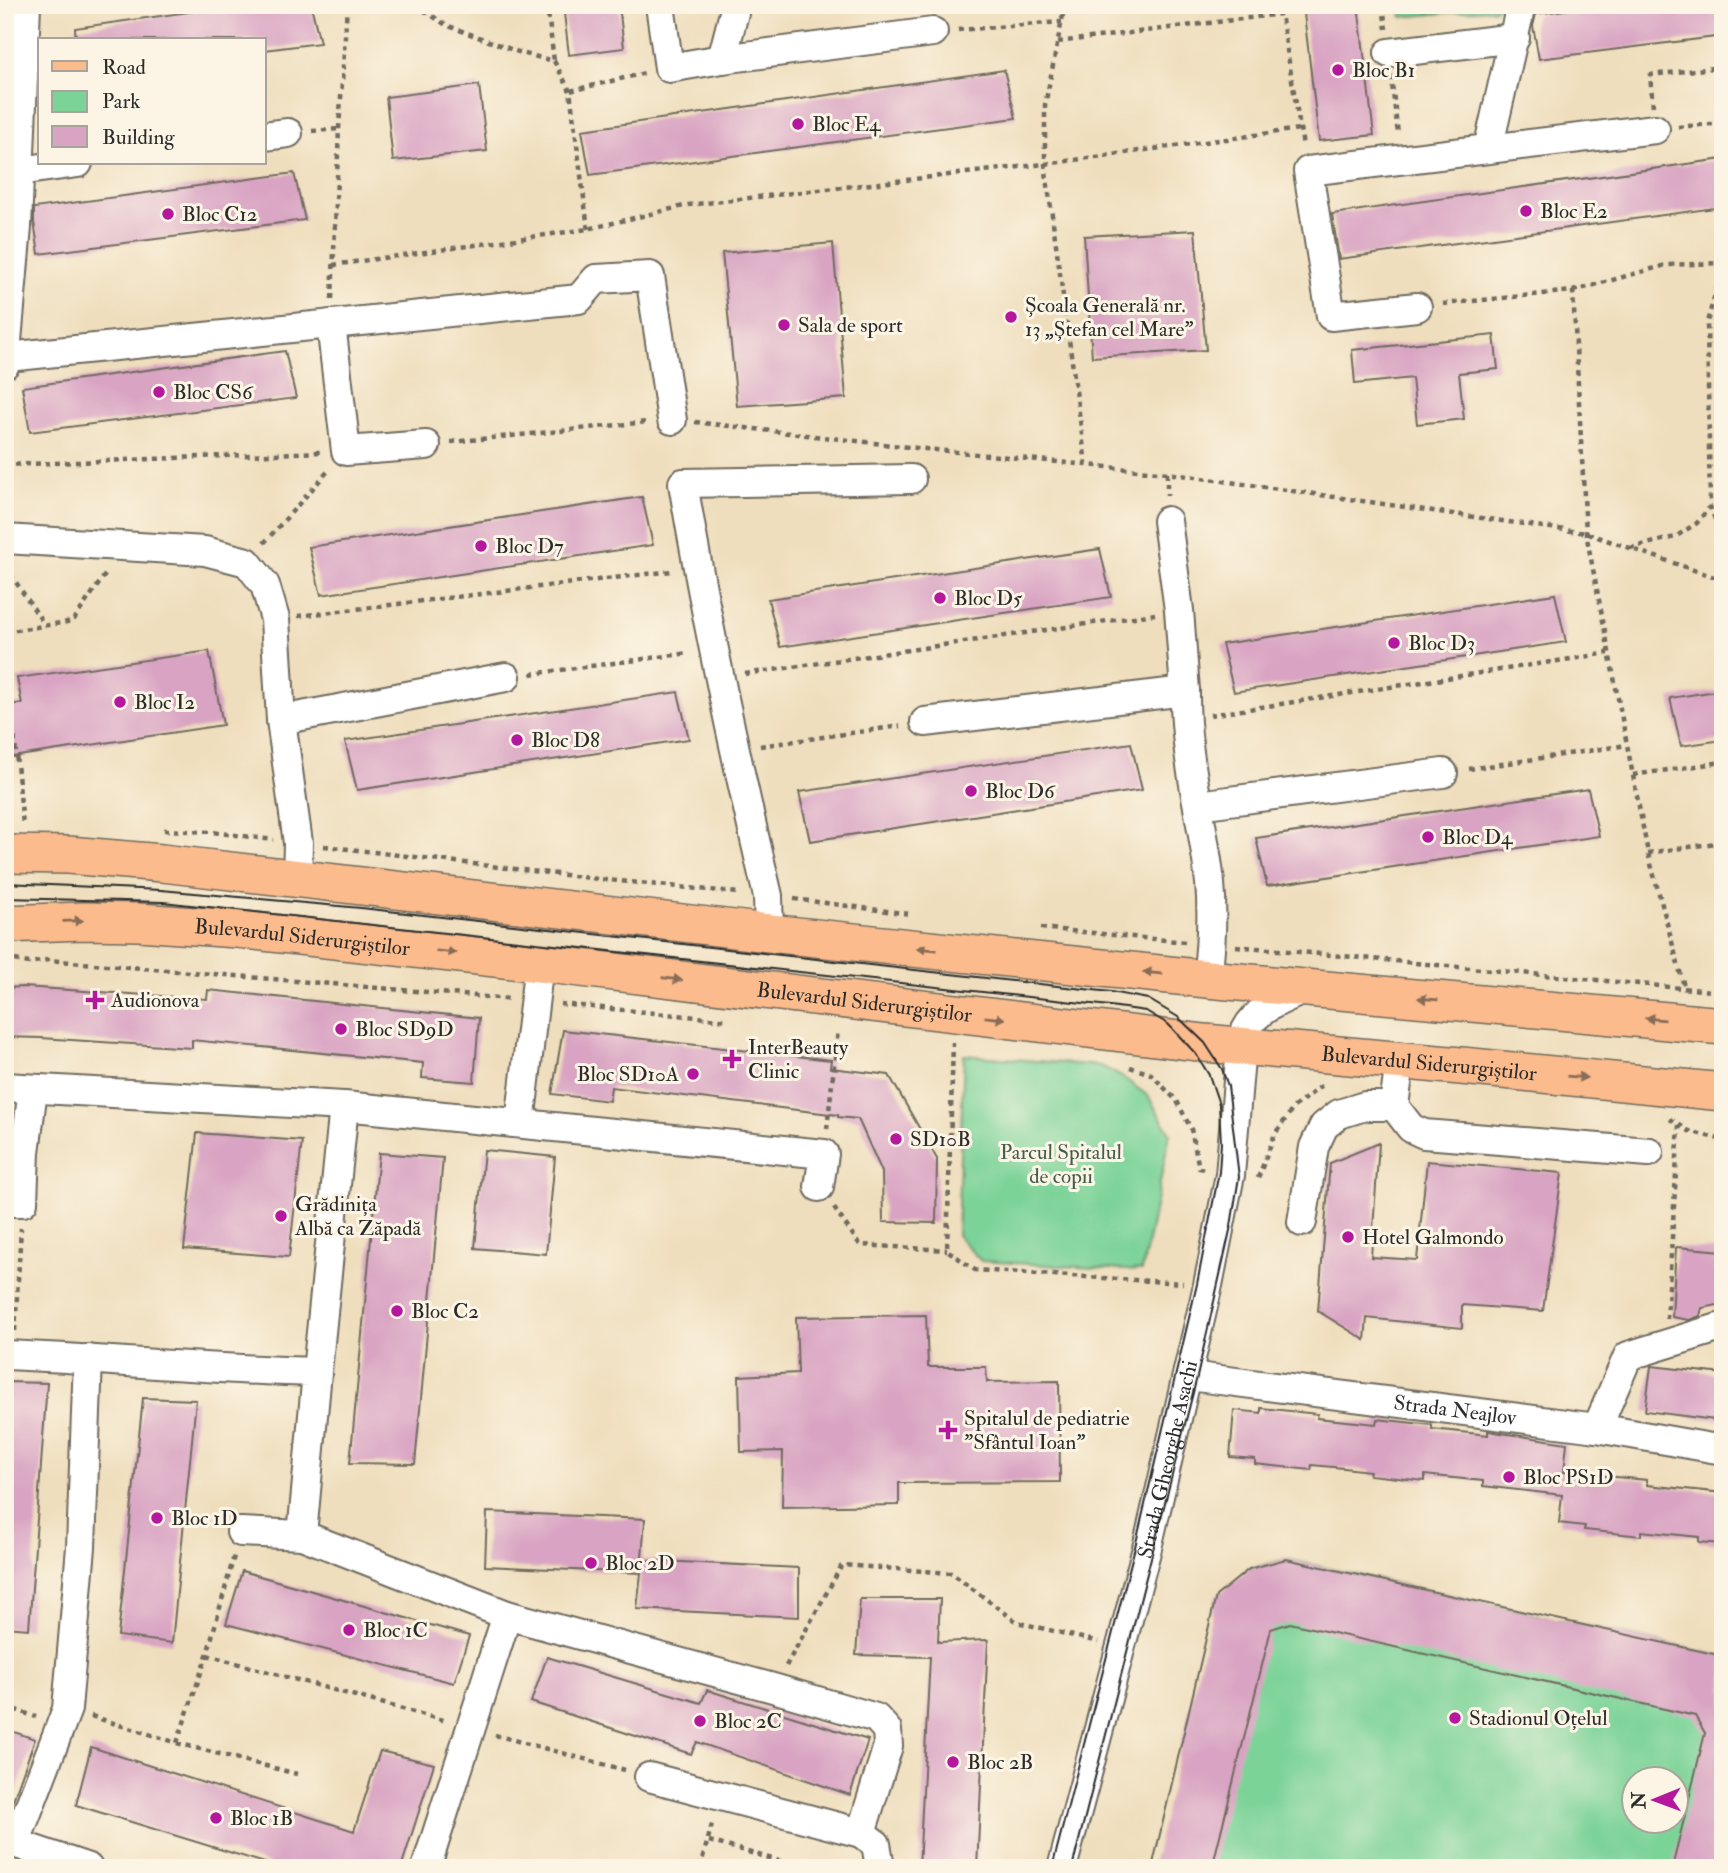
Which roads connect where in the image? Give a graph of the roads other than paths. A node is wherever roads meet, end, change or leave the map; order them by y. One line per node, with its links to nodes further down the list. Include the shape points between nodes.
1 (26, 5): 12 (street)
2 (660, 5): 8 (street, via 669,68)
3 (736, 5): 8 (street)
4 (1521, 5): 6 (street)
5 (933, 32): 8 (street)
6 (1515, 38): 7 (street); 10 (street)
7 (1389, 53)
8 (722, 59)
9 (1655, 129): 10 (street)
10 (1488, 149): 13 (street, via 1308,171 1331,316)
11 (71, 164): 12 (street)
12 (19, 171): 15 (street)
13 (1417, 307)
14 (331, 324): 15 (street); 16 (street, via 579,299 596,279 650,276); 17 (street, via 346,451)
15 (6, 361)
16 (672, 420)
17 (426, 445)
18 (911, 479): 30 (street, via 683,482 734,750 768,896)
19 (1167, 521): 22 (street)
20 (5, 539): 23 (street, via 205,551 247,562 265,585 275,619)
21 (506, 677): 23 (street)
22 (1185, 691): 24 (street); 26 (street)
23 (281, 720): 28 (street, via 298,843)
24 (926, 722)
25 (1443, 773): 26 (street)
26 (1198, 805): 31 (street, via 1210,884)
27 (14, 836): 28 (main road, via 68,855)
28 (298, 879): 30 (main road)
29 (5, 924): 32 (main road, Bulevardul Siderurgiștilor, one-way to 32, via 83,920 237,929)
30 (769, 933): 31 (main road, one-way to 30)
31 (1209, 962): 33 (main road)
32 (540, 963): 35 (main road, Bulevardul Siderurgiștilor, one-way to 35, via 843,1020 956,1014); 42 (street)
33 (1306, 989): 34 (main road, one-way to 33, via 1686,1006); 35 (street, via 1261,1012)
34 (1723, 1027)
35 (1241, 1046): 36 (main road, Bulevardul Siderurgiștilor); 52 (street, Strada Gheorghe Asachi, via 1230,1175)
36 (1400, 1061): 39 (main road, Bulevardul Siderurgiștilor, one-way to 39); 41 (street)
37 (5, 1087): 38 (street)
38 (33, 1089): 40 (street); 43 (street)
39 (1723, 1092)
40 (344, 1106): 42 (street); 51 (street)
41 (1394, 1106): 44 (street, via 1411,1128 1424,1134); 47 (street, via 1365,1106 1339,1114 1324,1126 1314,1147)
42 (520, 1123): 45 (street, via 824,1154)
43 (15, 1152): 46 (street)
44 (1649, 1152)
45 (819, 1186)
46 (14, 1202)
47 (1302, 1222)
48 (1723, 1328): 53 (street, via 1628,1356)
49 (10, 1355): 50 (street)
50 (88, 1359): 51 (street); 60 (street, via 81,1548 63,1718)
51 (317, 1373): 56 (street)
52 (1188, 1373): 53 (street, Strada Neajlov); 64 (street, Strada Gheorghe Asachi)
53 (1597, 1428): 54 (street, Strada Neajlov)
54 (1723, 1450)
55 (241, 1532): 56 (street)
56 (302, 1535): 57 (street)
57 (507, 1615): 59 (street, via 876,1718 887,1730 888,1746); 62 (street)
58 (649, 1777): 59 (street)
59 (861, 1833): 63 (street, via 876,1844)
60 (10, 1842): 61 (street)
61 (73, 1866)
62 (426, 1868)
63 (877, 1868)
64 (1062, 1868)

